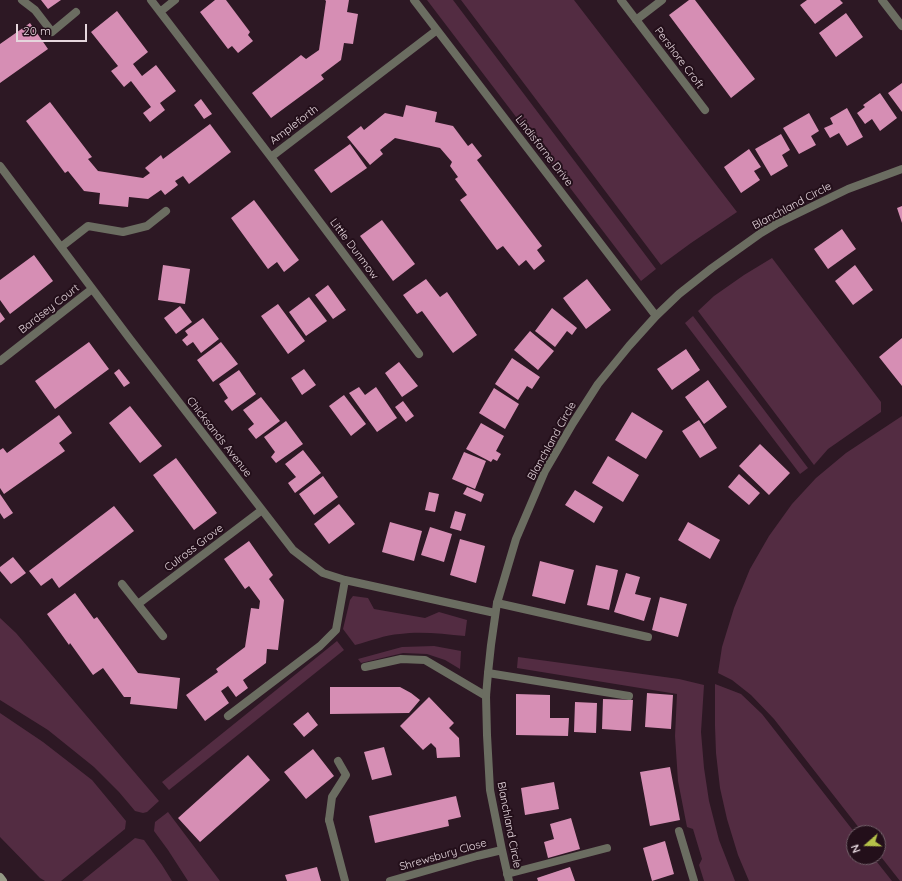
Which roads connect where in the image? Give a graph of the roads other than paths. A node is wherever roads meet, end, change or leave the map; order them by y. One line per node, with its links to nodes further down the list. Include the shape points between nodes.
1 (22, 0): 8 (street, via 35,10 52,32)
2 (151, 0): 9 (street, Ampleforth)
3 (175, 0): 9 (street)
4 (414, 0): 12 (street, Lindisfarne Drive)
5 (621, 0): 10 (street, Pershore Croft)
6 (662, 0): 10 (street)
7 (882, 0): 11 (street)
8 (76, 12)
9 (160, 12): 14 (street, Ampleforth)
10 (636, 20): 13 (street, Pershore Croft)
11 (902, 26)
12 (436, 30): 14 (street, Ampleforth); 20 (street, Lindisfarne Drive)
13 (705, 110)
14 (271, 156): 21 (street, Little Dunmow)
15 (0, 166): 18 (street, Chicksands Avenue)
16 (902, 169): 20 (street, Blanchland Circle, via 848,189 794,214 761,233 679,294)
17 (166, 212): 18 (street, via 147,226 123,232 88,226)
18 (61, 247): 19 (street, Chicksands Avenue)
19 (92, 289): 22 (street, Bardsey Court); 23 (street, Chicksands Avenue)
20 (656, 316): 26 (street, Blanchland Circle, via 598,384 545,471 516,539)
21 (419, 354)
22 (0, 360)
23 (262, 510): 24 (street, Chicksands Avenue, via 293,550 323,574); 27 (street, Culross Grove)
24 (344, 580): 28 (street, Chicksands Avenue); 35 (street, via 336,630 320,646)
25 (122, 584): 27 (street)
26 (497, 603): 28 (street, Blanchland Circle); 30 (street)
27 (138, 604): 29 (street)
28 (495, 613): 32 (street, Blanchland Circle)
29 (163, 636)
30 (648, 637)
31 (365, 667): 33 (street, via 401,659 426,660)
32 (488, 673): 33 (street, Blanchland Circle); 34 (street)
33 (486, 696): 39 (street, Blanchland Circle, via 490,790)
34 (629, 696)
35 (228, 716)
36 (338, 761): 43 (street, via 346,775 332,796 329,820)
37 (679, 832): 45 (street)
38 (607, 848): 41 (street)
39 (502, 850): 41 (street, Blanchland Circle); 44 (street, Shrewsbury Close)
40 (0, 877): 42 (street)
41 (508, 877)
42 (3, 881)
43 (345, 881)
44 (390, 881)
45 (694, 881)

